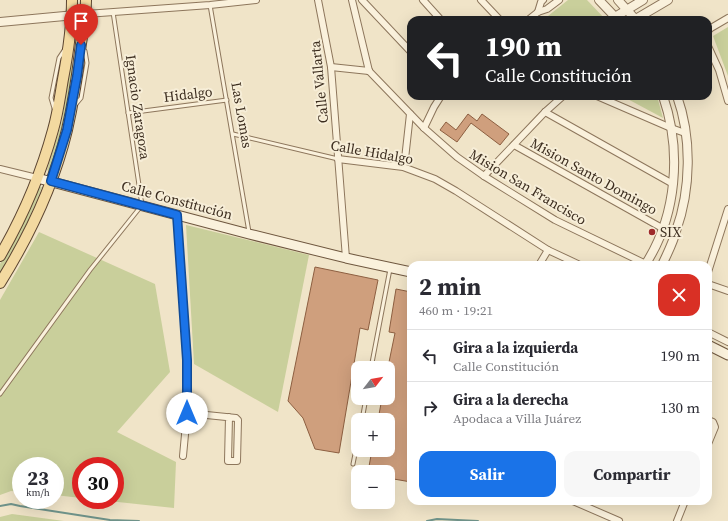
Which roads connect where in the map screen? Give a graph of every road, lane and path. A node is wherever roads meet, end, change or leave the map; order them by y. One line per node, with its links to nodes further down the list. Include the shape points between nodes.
1 (72, 0): 21 (main road)
2 (86, 0): 20 (main road)
3 (256, 0): 15 (street)
4 (318, 0): 34 (street, Calle Vallarta)
5 (352, 0): 35 (street)
6 (362, 0): 32 (street)
7 (422, 0): 22 (street)
8 (481, 0): 23 (street)
9 (559, 0): 16 (street)
10 (599, 0): 25 (street)
11 (618, 0): 17 (street)
12 (643, 0): 17 (street)
13 (668, 0): 28 (street)
14 (541, 1): 16 (street); 19 (street)
15 (210, 3): 18 (street); 36 (lane, Las Lomas)
16 (547, 9): 19 (street)
17 (627, 9): 26 (street); 27 (street)
18 (113, 12): 20 (street); 43 (lane, Ignacio Zaragoza)
19 (538, 12): 24 (street)
20 (86, 14): 21 (street); 56 (main road, via 67,130)
21 (72, 15): 30 (street); 55 (main road, via 54,129)
22 (437, 16)
23 (496, 16)
24 (533, 16)
25 (614, 16)
26 (618, 16)
27 (632, 16)
28 (642, 16)
29 (728, 18): 31 (street)
30 (0, 22)
31 (712, 27)
32 (407, 48)
33 (712, 55): 42 (street)
34 (331, 67): 35 (street); 51 (street, Calle Vallarta)
35 (369, 71): 45 (street, Mision San Francisco)
36 (227, 100): 43 (lane, Hidalgo); 49 (lane, Las Lomas)
37 (438, 100): 46 (street)
38 (558, 100): 44 (street)
39 (606, 100): 47 (street)
40 (664, 100): 47 (street)
41 (679, 100): 48 (street)
42 (728, 101)
43 (128, 112): 58 (lane, Ignacio Zaragoza)
44 (545, 112): 50 (street); 57 (street)
45 (410, 114): 46 (street, Mision San Francisco); 52 (street)
46 (424, 128): 54 (street, Mision San Francisco, via 457,157)
47 (671, 128): 48 (street); 57 (street, via 674,152)
48 (685, 133): 70 (street, via 687,154 684,205 677,231)
49 (233, 134): 51 (lane, Calle Hidalgo); 62 (lane, Las Lomas)
50 (514, 145): 54 (street); 61 (street, Mision Santo Domingo)
51 (338, 159): 63 (street, Calle Hidalgo, via 403,168 435,179); 65 (street, Calle Vallarta)
52 (405, 159)
53 (0, 169): 55 (street, Calle Constitución)
54 (484, 176): 68 (street, Mision San Francisco, via 555,220)
55 (37, 178): 56 (main road, Calle Constitución); 64 (main road, via 24,211)
56 (51, 181): 58 (main road, Calle Constitución); 74 (main road, via 25,240)
57 (673, 184): 61 (street)
58 (142, 205): 60 (main road, Calle Constitución); 82 (lane, via 90,270)
59 (728, 208): 71 (street)
60 (177, 215): 62 (main road, Calle Constitución); 83 (street, via 187,360)
61 (662, 228): 69 (street)
62 (249, 234): 65 (main road, Calle Constitución)
63 (548, 250): 66 (street); 67 (street, Calle Hidalgo)
64 (0, 256)
65 (346, 258): 72 (main road, Calle Constitución)
66 (541, 261)
67 (571, 261)
68 (638, 261)
69 (648, 261)
70 (664, 261)
71 (711, 261)
72 (390, 267): 73 (main road, Calle Constitución); 81 (lane)
73 (407, 271)
74 (0, 283)
75 (712, 286): 76 (street)
76 (728, 292)
77 (712, 334): 78 (street)
78 (728, 342)
79 (712, 347): 80 (main road)
80 (728, 355)
81 (372, 361)
82 (0, 394)
83 (187, 413): 84 (street); 87 (street)
84 (229, 417): 84 (street, via 236,418 239,423 237,461 228,461)
85 (712, 422): 86 (street, via 715,427)
86 (712, 434)
87 (183, 456)
88 (354, 457): 89 (lane)
89 (353, 464)
90 (582, 505): 92 (street)
91 (681, 505): 93 (street)
92 (619, 521)
93 (677, 521)

